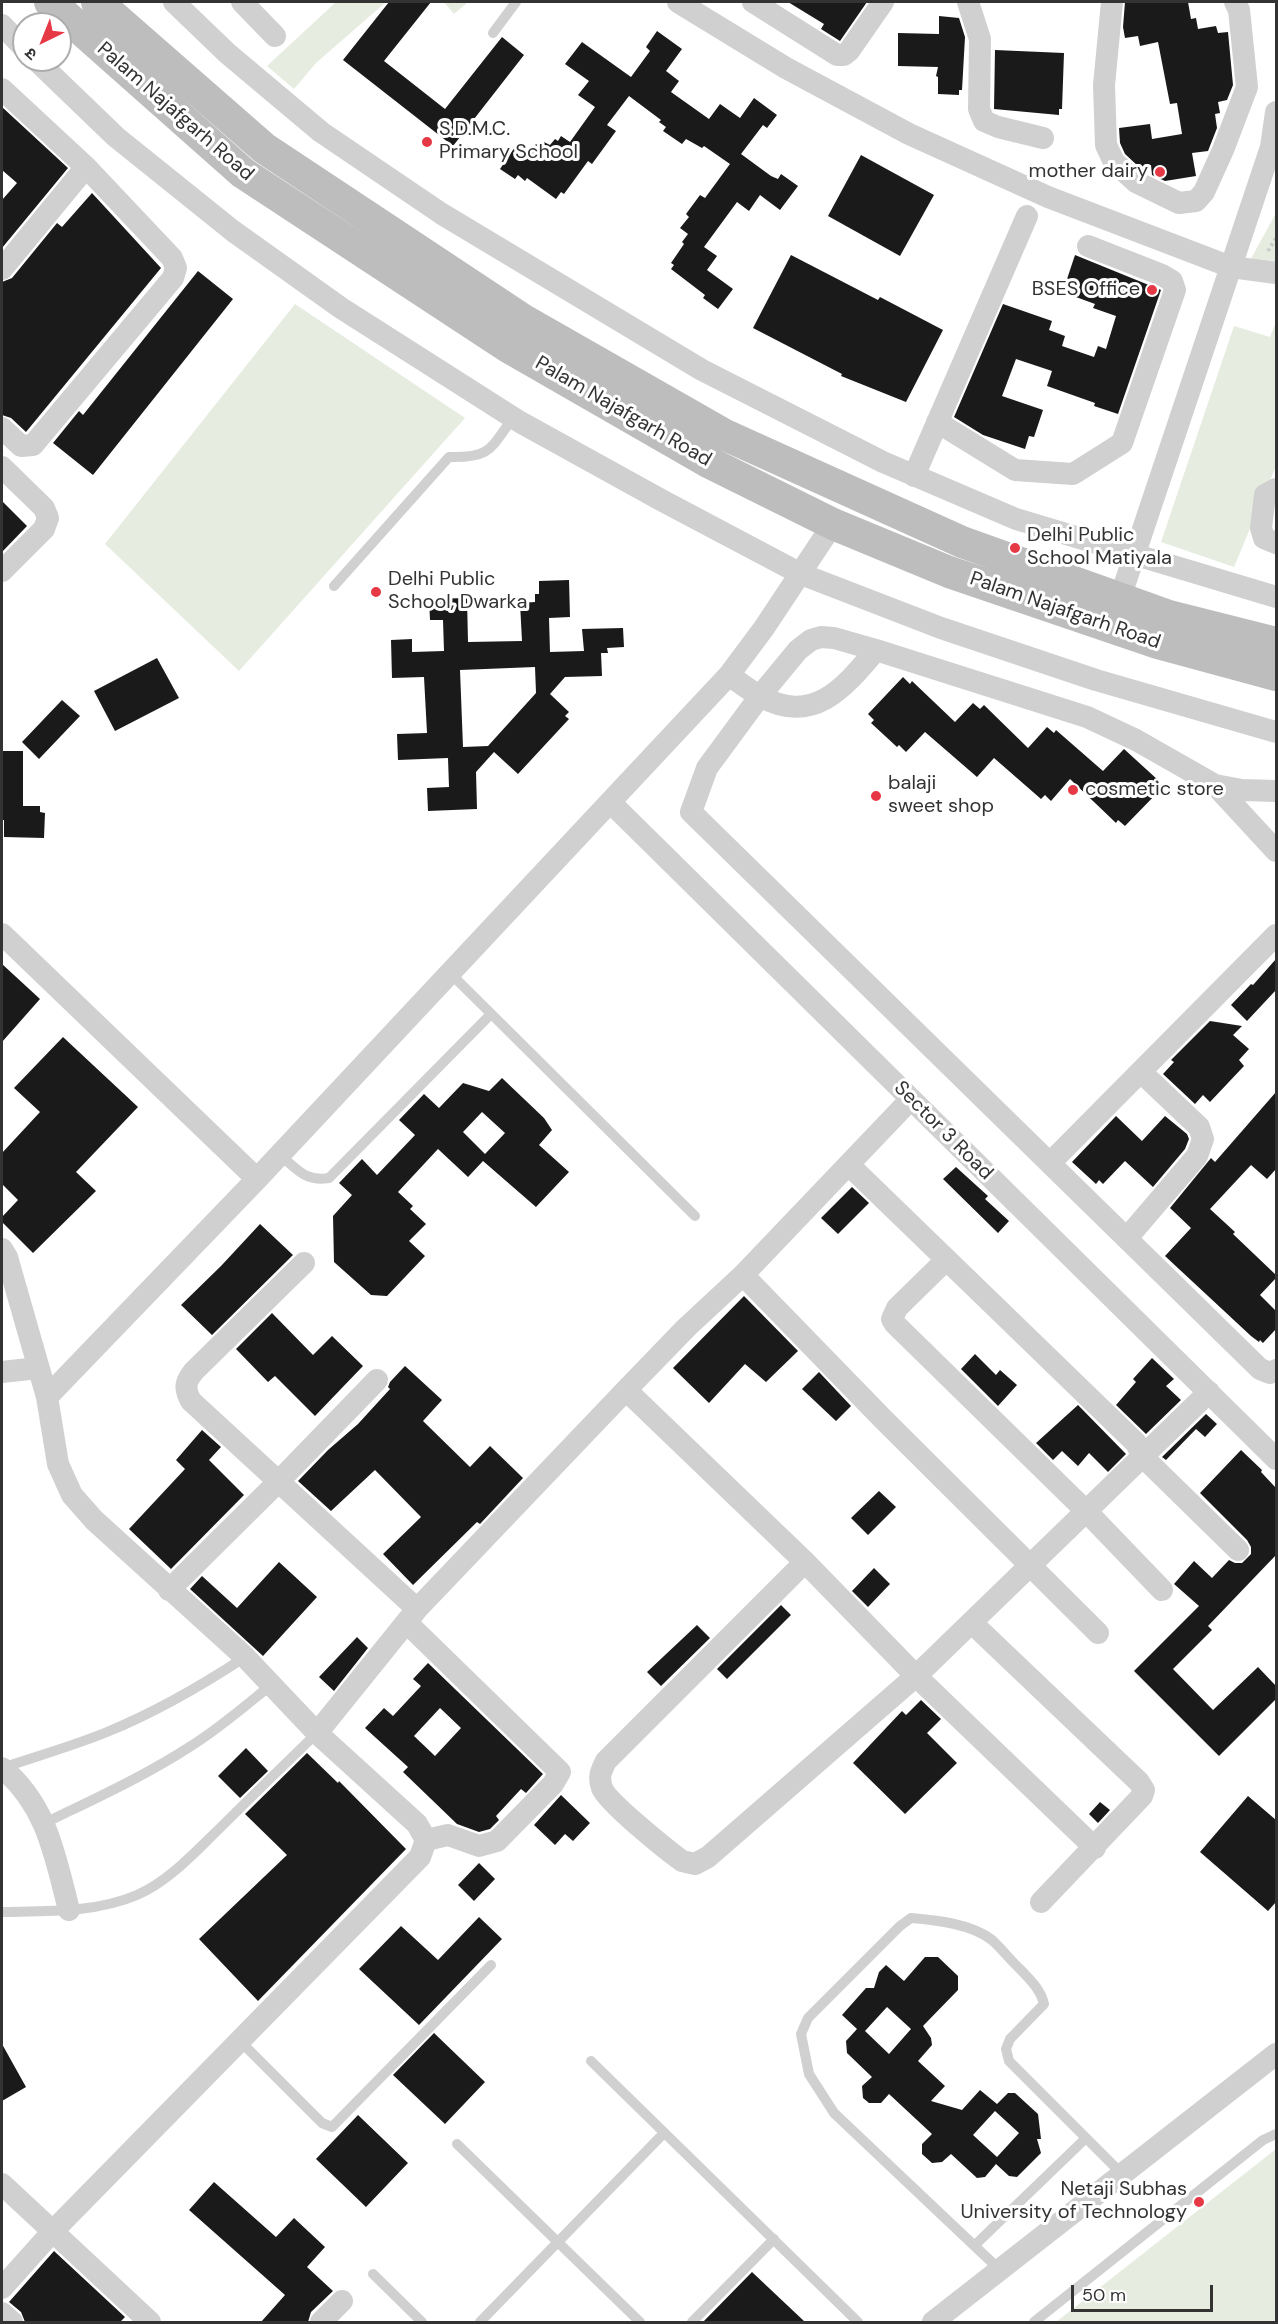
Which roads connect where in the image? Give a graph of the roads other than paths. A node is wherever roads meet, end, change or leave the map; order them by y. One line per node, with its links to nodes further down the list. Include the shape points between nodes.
1 (50, 2): 31 (main road, Palam Najafgarh Road, via 243,173 508,347 708,462)
2 (97, 2): 38 (main road, Palam Najafgarh Road, via 264,148 525,321 723,434 962,542)
3 (174, 2): 29 (street, via 227,53 321,132 442,214 702,370)
4 (242, 2): 14 (street)
5 (516, 2): 13 (lane)
6 (678, 2): 12 (street)
7 (753, 2): 8 (street, via 837,55 844,55)
8 (883, 2)
9 (968, 2): 18 (street, via 980,39 979,109 984,121)
10 (1112, 2): 11 (street, via 1104,85 1106,145 1114,162 1136,182 1179,203 1196,201 1204,192 1247,87 1239,10)
11 (1234, 2)
12 (705, 9): 22 (street, via 786,68 909,134 1048,197)
13 (493, 33)
14 (275, 36)
15 (48, 72): 25 (street, via 116,137 233,231 341,308)
16 (2, 89): 19 (street)
17 (1276, 112): 22 (street, via 1271,147)
18 (1043, 138)
19 (86, 167): 23 (street); 27 (street, via 172,258 176,268 173,278 33,444 21,446)
20 (1027, 216): 26 (street)
21 (1088, 246): 26 (street, via 1162,275 1172,281 1175,290 1122,443 1073,474 1015,470)
22 (1231, 267): 24 (street); 33 (street)
23 (2, 269)
24 (1276, 273)
25 (513, 418): 35 (street); 36 (lane, via 488,452 472,458 449,457)
26 (937, 422): 29 (street)
27 (2, 428)
28 (2, 467): 34 (street, via 44,508 48,518 44,529)
29 (914, 476): 33 (street, via 1016,519)
30 (1276, 489): 32 (street, via 1265,495 1261,528 1264,538)
31 (833, 524): 35 (street); 42 (main road, Palam Najafgarh Road, via 949,572 1158,643)
32 (1276, 543)
33 (1134, 553): 37 (street); 38 (street)
34 (2, 571)
35 (801, 574): 41 (street); 44 (street, via 941,628 1096,680)
36 (334, 586)
37 (1276, 597)
38 (1120, 598): 39 (main road, Palam Najafgarh Road, via 1169,616)
39 (1276, 644)
40 (876, 650): 43 (street, via 850,680 815,705 796,708); 43 (street, via 834,638 811,640); 45 (street, via 1087,717)
41 (729, 675): 43 (street); 47 (street)
42 (1276, 675)
43 (760, 696): 56 (street, via 708,768 691,812)
44 (1276, 732)
45 (1215, 785): 46 (street); 48 (street)
46 (1276, 791)
47 (610, 802): 51 (street); 54 (street, Sector 3 Road)
48 (1276, 851)
49 (1276, 935): 53 (street)
50 (4, 941): 58 (street)
51 (450, 973): 52 (lane); 55 (street)
52 (491, 1014): 55 (lane, via 329,1178 305,1177); 59 (lane)
53 (1141, 1072): 56 (street); 60 (street, via 1199,1127 1203,1139 1197,1156)
54 (911, 1099): 57 (street); 70 (street, Sector 3 Road)
55 (279, 1155): 58 (street)
56 (1050, 1163): 60 (street)
57 (850, 1166): 62 (street); 64 (street)
58 (257, 1179): 71 (street)
59 (695, 1216)
60 (1127, 1238): 66 (street, via 1260,1369 1270,1373)
61 (2, 1249): 65 (street)
62 (945, 1261): 72 (street, via 1136,1443); 75 (street, via 897,1308 892,1319)
63 (303, 1263): 74 (street, via 194,1371 185,1390 191,1401)
64 (743, 1275): 69 (street); 78 (street)
65 (38, 1368): 67 (street); 71 (street)
66 (1276, 1370)
67 (2, 1372)
68 (377, 1380): 74 (street)
69 (626, 1390): 77 (street); 81 (street)
70 (1209, 1392): 72 (street); 73 (street, Sector 3 Road)
71 (47, 1397): 79 (street, via 58,1464 72,1495)
72 (1142, 1456): 75 (street); 76 (street)
73 (1276, 1459)
74 (279, 1482): 79 (street); 81 (street)
75 (1086, 1511): 78 (street); 80 (street)
76 (1238, 1550)
77 (805, 1562): 85 (street); 85 (street, via 606,1761 599,1776 602,1790 613,1802 682,1861 695,1864 717,1850)
78 (1031, 1566): 82 (street); 83 (street)
79 (169, 1590): 84 (street)
80 (1162, 1590)
81 (412, 1616): 87 (street); 90 (street, via 560,1772 497,1841 479,1846 448,1835)
82 (972, 1623): 85 (street); 91 (street, via 1144,1790)
83 (1098, 1633)
84 (245, 1657): 86 (street); 88 (lane, via 154,1711)
85 (916, 1676): 91 (street)
86 (271, 1685): 87 (street); 89 (lane, via 192,1746)
87 (317, 1733): 90 (street, via 417,1824); 93 (lane, via 162,1880 139,1895 107,1905)
88 (2, 1768): 89 (street, via 19,1783)
89 (45, 1823): 93 (street)
90 (426, 1840): 96 (street, via 420,1857)
91 (1095, 1848): 92 (street)
92 (1041, 1902)
93 (69, 1910): 94 (lane)
94 (2, 1912)
95 (491, 1965): 96 (lane, via 332,2127 322,2123)
96 (240, 2041): 105 (street)
97 (1276, 2054): 103 (street)
98 (591, 2061): 99 (lane)
99 (664, 2133): 106 (lane); 107 (lane)
100 (1276, 2134): 123 (lane, via 1263,2140)
101 (1086, 2138): 103 (lane); 108 (lane); 108 (lane, via 1010,2061 1006,2049 1010,2039 1044,2004 1035,1985 991,1940 975,1931 911,1918 900,1926 808,2018 801,2034 809,2074 834,2113)
102 (457, 2144): 107 (lane)
103 (1122, 2174): 109 (street)
104 (2, 2184): 105 (street)
105 (53, 2231): 111 (street); 114 (street)
106 (774, 2240): 120 (lane); 121 (lane)
107 (558, 2242): 118 (lane); 119 (lane)
108 (975, 2246): 109 (lane)
109 (1000, 2270): 122 (street)
110 (373, 2274): 117 (lane)
111 (2, 2288)
112 (342, 2301): 116 (street)
113 (2, 2313): 115 (street)
114 (140, 2319)
115 (12, 2322)
116 (321, 2322)
117 (422, 2322)
118 (480, 2322)
119 (640, 2322)
120 (692, 2322)
121 (858, 2322)
122 (933, 2322)
123 (1034, 2322)

